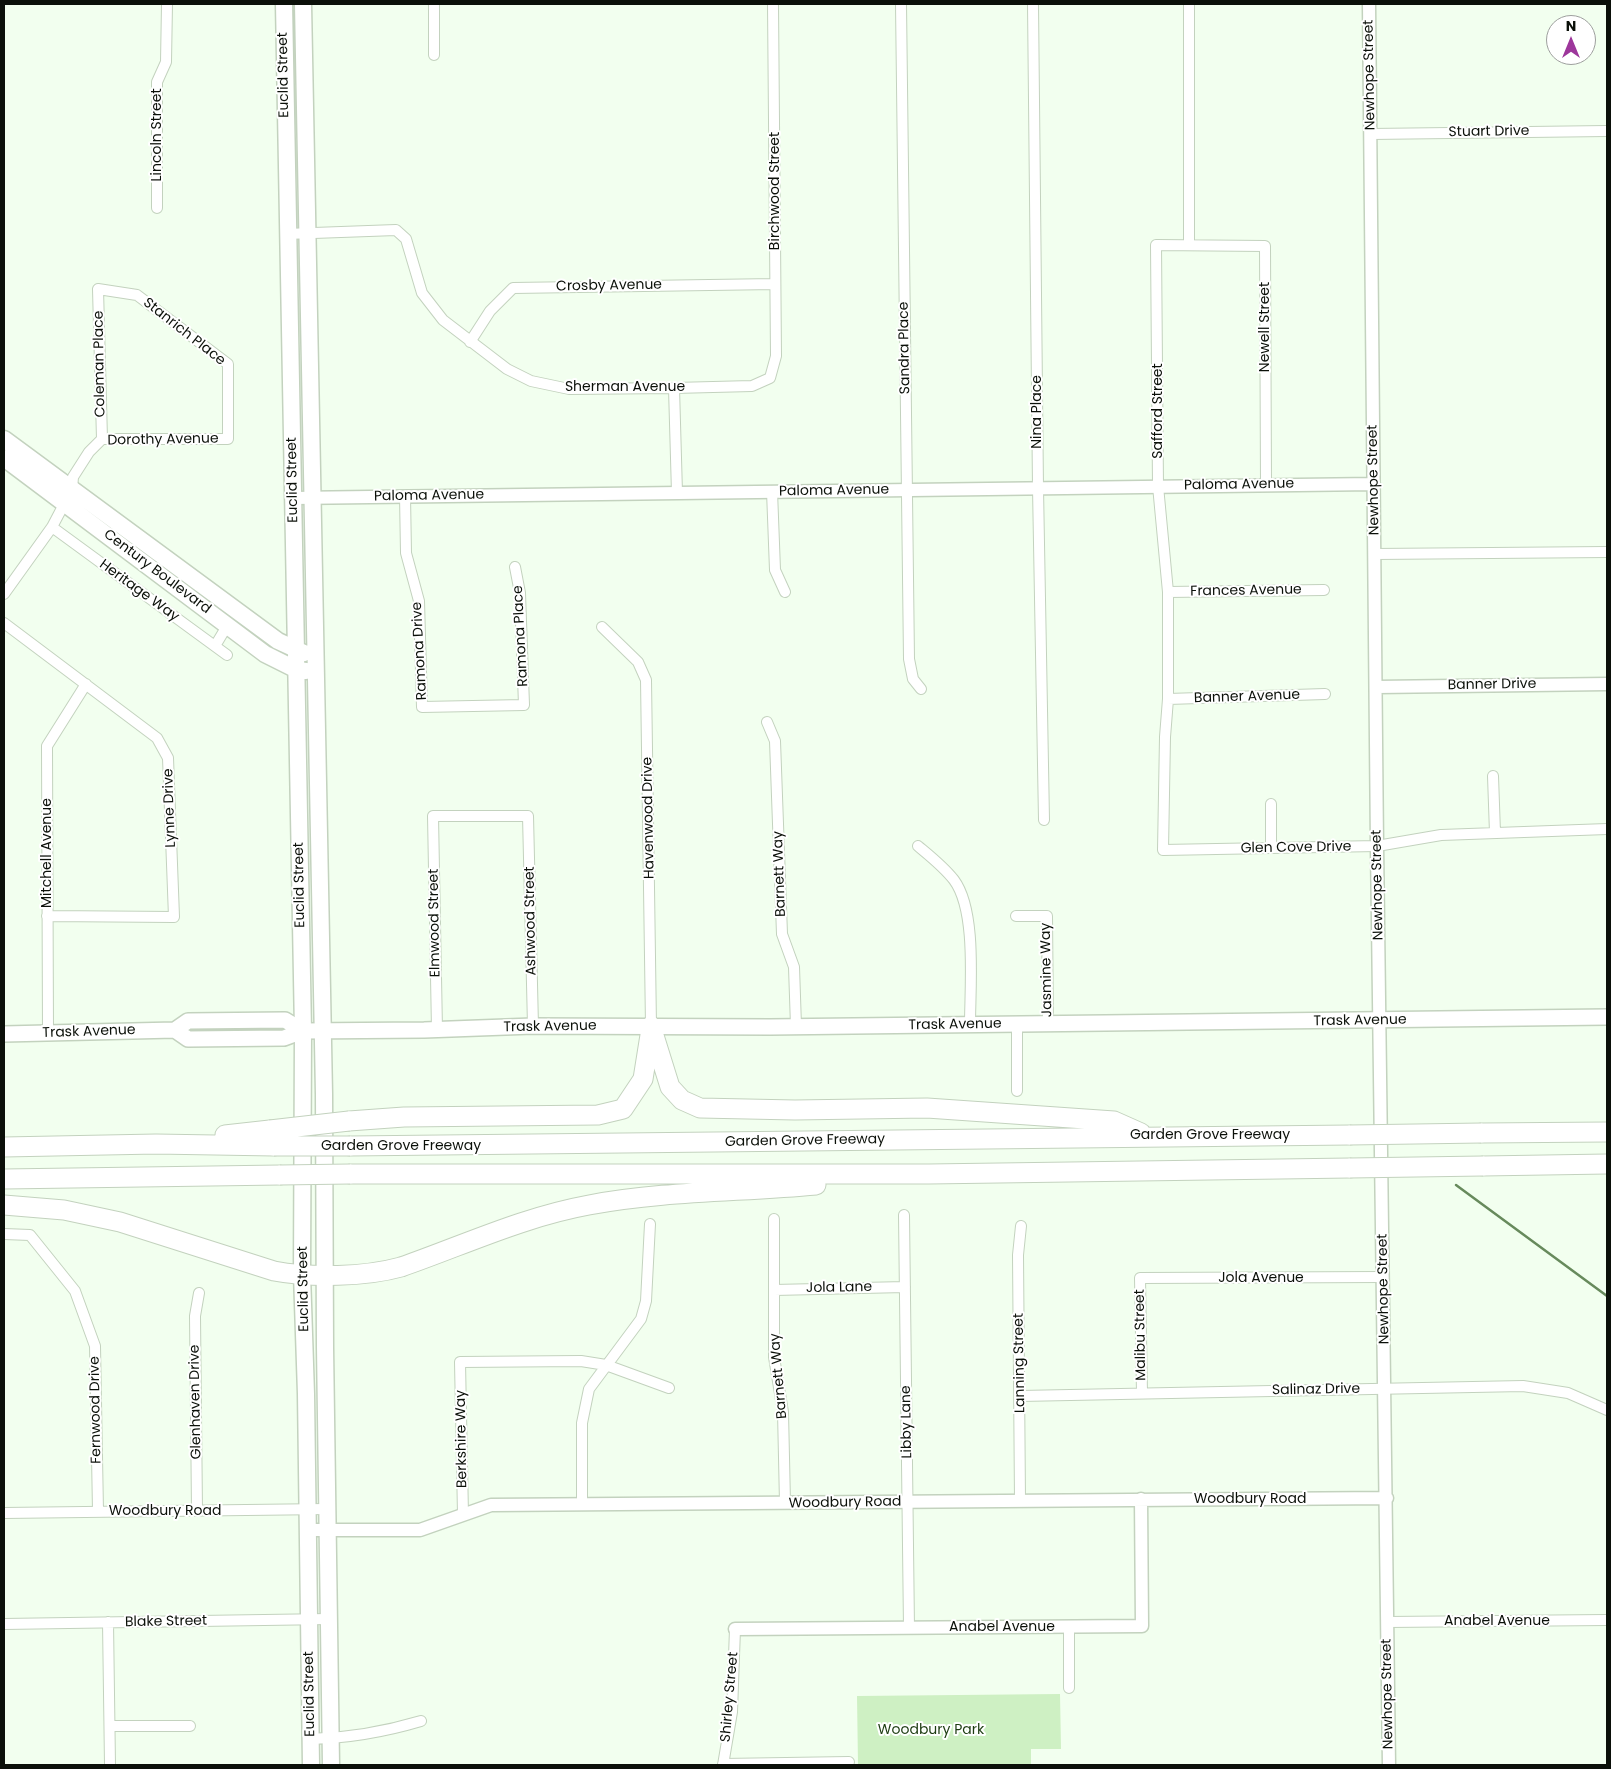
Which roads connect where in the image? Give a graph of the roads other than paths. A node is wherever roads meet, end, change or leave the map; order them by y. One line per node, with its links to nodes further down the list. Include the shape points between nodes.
1 (167, 4): 13 (street, Lincoln Street, via 166,62 157,82)
2 (284, 4): 15 (main road, Euclid Street)
3 (303, 4): 14 (main road, Euclid Street)
4 (434, 4): 10 (street)
5 (773, 4): 17 (street, Birchwood Street)
6 (901, 4): 30 (street, Sandra Place)
7 (1034, 4): 29 (street, Nina Place)
8 (1189, 4): 16 (street)
9 (1369, 4): 12 (street, Newhope Street)
10 (434, 55)
11 (1607, 131): 12 (street, Stuart Drive)
12 (1371, 134): 26 (street, Newhope Street)
13 (157, 208)
14 (308, 233): 15 (street, Sherman Avenue); 19 (street, Sherman Avenue, via 396,230 406,239 422,293 443,320); 35 (main road, Euclid Street)
15 (286, 234): 36 (main road, Euclid Street)
16 (1189, 244): 27 (street, Newell Street, via 1265,246); 28 (street, Safford Street, via 1156,245)
17 (776, 284): 19 (street, Crosby Avenue, via 513,288 490,311); 20 (street, Birchwood Street, via 776,356)
18 (98, 289): 23 (street, Stanrich Place, via 137,295 228,364); 24 (street, Coleman Place)
19 (470, 342): 21 (street, Sherman Avenue, via 507,369 531,381 569,389)
20 (770, 378): 21 (street, Sherman Avenue, via 752,386)
21 (674, 388): 32 (street)
22 (4, 439): 33 (main road, Century Boulevard)
23 (228, 439): 24 (street, Dorothy Avenue)
24 (102, 440): 33 (street, Dorothy Avenue, via 89,452 73,477)
25 (4, 458): 33 (main road, Century Boulevard)
26 (1374, 484): 27 (street, Paloma Avenue); 40 (street, Newhope Street)
27 (1266, 485): 28 (street, Paloma Avenue)
28 (1158, 486): 29 (street, Paloma Avenue); 44 (street, Safford Street)
29 (1038, 488): 30 (street, Paloma Avenue); 65 (street, Nina Place)
30 (907, 490): 31 (street, Paloma Avenue); 57 (street, Sandra Place, via 909,659 913,679)
31 (772, 492): 32 (street, Paloma Avenue); 43 (street, via 775,570)
32 (677, 493): 34 (street, Paloma Avenue)
33 (69, 496): 37 (street, Dorothy Avenue); 38 (main road, Century Boulevard)
34 (405, 496): 35 (street, Paloma Avenue); 60 (street, Ramona Drive, via 406,553 419,601 422,707)
35 (312, 497): 36 (street, Paloma Avenue); 52 (main road, Euclid Street)
36 (294, 498): 50 (main road, Euclid Street)
37 (52, 527): 45 (street, Dorothy Avenue); 49 (street, Heritage Way)
38 (140, 549): 47 (main road, Century Boulevard); 50 (main road, Century Boulevard)
39 (1607, 552): 40 (street)
40 (1375, 554): 56 (street, Newhope Street)
41 (515, 567): 60 (street, Ramona Place, via 520,593)
42 (1324, 590): 44 (street, Frances Avenue)
43 (785, 592)
44 (1168, 592): 59 (street, Safford Street)
45 (4, 594)
46 (4, 623): 54 (street, Lynne Drive)
47 (227, 626): 49 (street); 53 (main road, Century Boulevard, via 270,658)
48 (602, 626): 80 (street, Havenwood Drive, via 638,662 646,680)
49 (214, 646): 51 (street, Heritage Way)
50 (296, 651): 52 (main road, Century Boulevard); 53 (main road, Euclid Street)
51 (227, 655)
52 (316, 663): 53 (main road, Century Boulevard); 84 (main road, Euclid Street)
53 (296, 670): 83 (main road, Euclid Street)
54 (86, 684): 72 (street, Mitchell Avenue, via 47,746); 72 (street, Lynne Drive, via 157,738 168,758 174,916)
55 (1607, 684): 56 (street, Banner Drive)
56 (1377, 686): 69 (street, Newhope Street)
57 (921, 689)
58 (1325, 694): 59 (street, Banner Avenue)
59 (1168, 699): 71 (street, Safford Street)
60 (524, 706)
61 (767, 722): 81 (street, Barnett Way, via 775,741 782,934 794,967)
62 (1493, 776): 67 (street)
63 (1271, 804): 70 (street)
64 (528, 816): 79 (street, Ashwood Street); 82 (street, Elmwood Street, via 433,816)
65 (1044, 820)
66 (1607, 829): 67 (street, Glen Cove Drive)
67 (1495, 833): 69 (street, Glen Cove Drive, via 1441,835)
68 (918, 846): 78 (street, via 956,882 966,908 970,938)
69 (1377, 846): 70 (street, Glen Cove Drive); 75 (street, Newhope Street)
70 (1271, 848): 71 (street, Glen Cove Drive)
71 (1163, 850)
72 (47, 916): 85 (street, Mitchell Avenue)
73 (1016, 916): 77 (street, Jasmine Way, via 1047,916)
74 (1607, 1017): 75 (main road, Trask Avenue)
75 (1380, 1020): 77 (main road, Trask Avenue); 103 (street, Newhope Street)
76 (1017, 1024): 77 (main road, Trask Avenue); 78 (main road, Trask Avenue); 87 (street)
77 (1048, 1024)
78 (970, 1025): 81 (main road, Trask Avenue)
79 (533, 1026): 80 (main road, Trask Avenue); 82 (main road, Trask Avenue)
80 (651, 1026): 81 (main road, Trask Avenue); 89 (highway, via 670,1087 682,1100 700,1108 928,1108 1000,1112 1114,1121); 90 (highway, bridge, via 643,1079 623,1109 598,1115 404,1117 349,1121)
81 (796, 1026)
82 (437, 1030): 84 (main road, Trask Avenue)
83 (303, 1031): 84 (main road, Trask Avenue); 85 (main road, Trask Avenue, via 284,1038 188,1039 175,1030); 101 (main road, Euclid Street)
84 (323, 1031): 102 (main road, Euclid Street)
85 (48, 1033): 86 (main road, Trask Avenue)
86 (4, 1034)
87 (1017, 1091)
88 (1607, 1132): 89 (highway, Garden Grove Freeway, bridge)
89 (1146, 1136): 90 (highway, Garden Grove Freeway, bridge, via 350,1146)
90 (272, 1138): 91 (highway, Garden Grove Freeway)
91 (4, 1147)
92 (1607, 1164): 93 (highway, Garden Grove Freeway, bridge)
93 (929, 1174): 94 (highway, Garden Grove Freeway, bridge, via 350,1174); 102 (highway, via 602,1203 518,1223 392,1270)
94 (4, 1180)
95 (4, 1205): 101 (highway, via 64,1210 115,1221 258,1267)
96 (904, 1215): 105 (street, Libby Lane)
97 (774, 1219): 106 (street, Barnett Way)
98 (650, 1224): 108 (street, via 646,1301 641,1319)
99 (1021, 1226): 114 (street, Lanning Street, via 1018,1255)
100 (4, 1234): 124 (street, Fernwood Drive, via 30,1236 75,1291 95,1346)
101 (302, 1274): 102 (highway); 112 (main road, Euclid Street)
102 (324, 1274): 113 (main road, Euclid Street)
103 (1383, 1277): 104 (street, Jola Avenue); 110 (street, Newhope Street)
104 (1140, 1278): 111 (street, Malibu Street)
105 (905, 1287): 106 (street, Jola Lane); 119 (street, Libby Lane)
106 (774, 1290): 120 (street, Barnett Way, via 774,1357 783,1412)
107 (199, 1293): 125 (street, Glenhaven Drive, via 195,1316)
108 (606, 1365): 109 (street); 121 (street, via 589,1389 582,1423); 127 (street, Berkshire Way, via 581,1360 460,1362)
109 (669, 1388)
110 (1385, 1389): 111 (street, Salinaz Drive); 115 (street, Salinaz Drive, via 1539,1387 1576,1395); 116 (street, Newhope Street)
111 (1142, 1393): 114 (street, Salinaz Drive)
112 (306, 1394): 113 (main road); 122 (main road, Euclid Street)
113 (325, 1394): 123 (main road, Euclid Street)
114 (1020, 1396): 118 (street, Lanning Street)
115 (1607, 1410)
116 (1387, 1498): 117 (street, Woodbury Road); 134 (street, Newhope Street)
117 (1140, 1499): 118 (street, Woodbury Road); 136 (street, Anabel Avenue, via 1142,1626)
118 (1020, 1500): 119 (street, Woodbury Road)
119 (908, 1502): 120 (street, Woodbury Road); 137 (street, Libby Lane)
120 (785, 1503): 121 (street, Woodbury Road)
121 (582, 1504): 127 (street, Woodbury Road, via 492,1505)
122 (308, 1509): 123 (street, Woodbury Road); 125 (street, Woodbury Road); 128 (main road, Euclid Street)
123 (327, 1509): 129 (main road, Euclid Street)
124 (98, 1511): 125 (street, Woodbury Road); 126 (street, Woodbury Road)
125 (198, 1511)
126 (4, 1513)
127 (463, 1515): 129 (street, Woodbury Road, via 420,1530)
128 (308, 1530): 129 (street, Woodbury Road); 130 (main road, Euclid Street)
129 (328, 1530): 131 (main road, Euclid Street)
130 (309, 1619): 131 (street, Blake Street); 133 (street, Blake Street); 143 (main road, Euclid Street)
131 (329, 1619): 144 (main road, Euclid Street)
132 (1607, 1620): 134 (street, Anabel Avenue)
133 (108, 1622): 135 (street, Blake Street); 141 (street)
134 (1387, 1622): 150 (street, Newhope Street)
135 (4, 1624)
136 (1070, 1627): 137 (street, Anabel Avenue); 139 (street)
137 (909, 1628): 138 (street, Anabel Avenue)
138 (736, 1629): 149 (street, Shirley Street, via 732,1712)
139 (1070, 1688)
140 (421, 1721): 144 (street, via 386,1731)
141 (111, 1726): 142 (street); 146 (street)
142 (190, 1726)
143 (311, 1739): 144 (street); 147 (main road, Euclid Street)
144 (330, 1739): 148 (main road, Euclid Street)
145 (848, 1762): 149 (street)
146 (110, 1765)
147 (311, 1765)
148 (331, 1765)
149 (723, 1765)
150 (1389, 1765)

